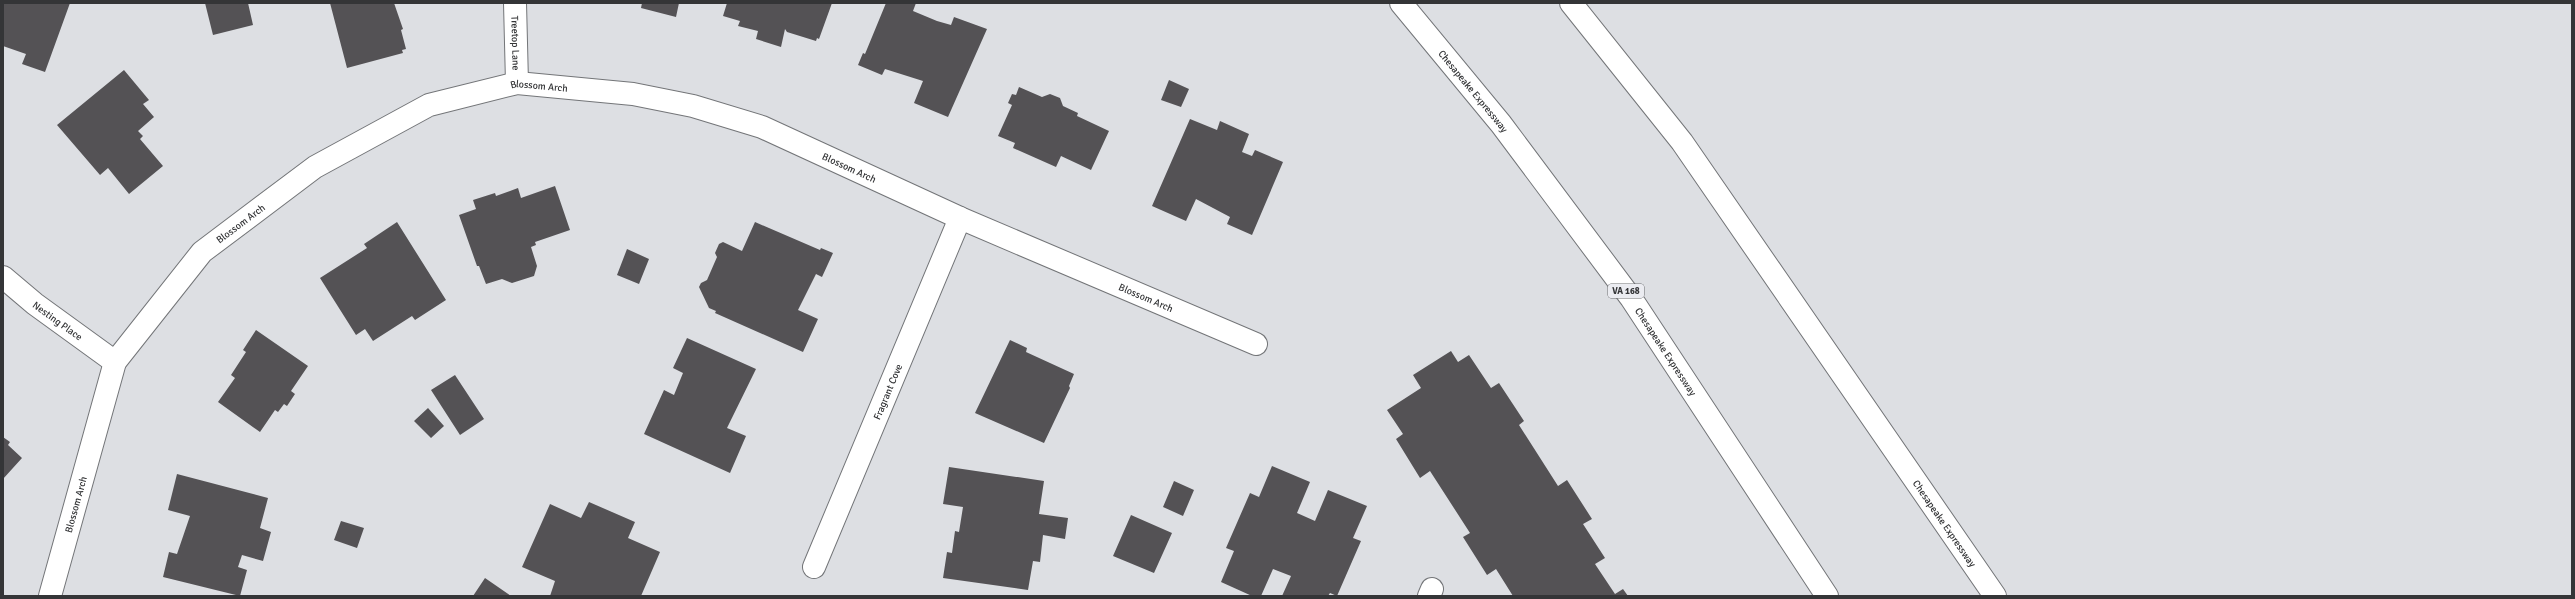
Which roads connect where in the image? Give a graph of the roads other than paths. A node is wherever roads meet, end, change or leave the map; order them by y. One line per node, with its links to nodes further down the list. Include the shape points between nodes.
1 (515, 3): 4 (main road, Treetop Lane)
2 (1401, 3): 11 (main road, Chesapeake Expressway / VA 168, via 1501,124 1631,298)
3 (1571, 3): 12 (main road, Chesapeake Expressway, via 1682,142)
4 (517, 83): 5 (main road, Blossom Arch, via 633,94 693,106 762,128); 8 (main road, Blossom Arch, via 429,105 315,167 202,252)
5 (960, 218): 7 (main road, Blossom Arch); 9 (main road, Fragrant Cove)
6 (3, 277): 8 (main road, Nesting Place, via 35,304)
7 (1256, 344)
8 (115, 362): 10 (main road, Blossom Arch)
9 (814, 567)
10 (50, 596)
11 (1827, 596)
12 (1995, 596)

